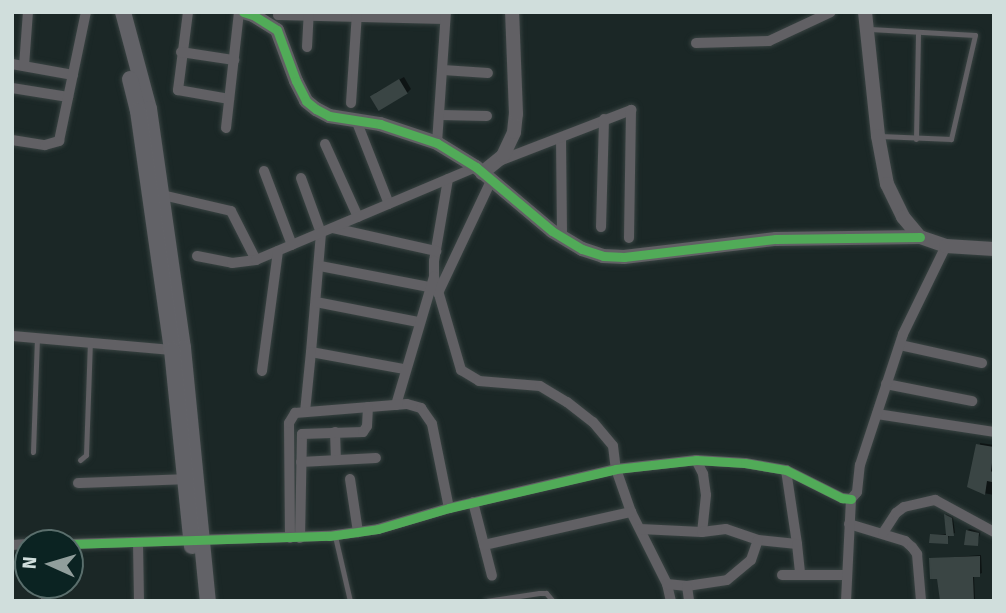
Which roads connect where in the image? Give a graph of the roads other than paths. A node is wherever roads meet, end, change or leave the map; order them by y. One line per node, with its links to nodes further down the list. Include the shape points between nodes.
1 (28, 12): 21 (street)
2 (86, 12): 24 (street)
3 (113, 12): 45 (main road)
4 (123, 12): 45 (main road, via 149,108)
5 (188, 12): 18 (street)
6 (241, 12): 13 (street); 19 (street)
7 (512, 12): 40 (street, via 516,114 509,147)
8 (831, 12): 16 (street, via 769,41)
9 (865, 12): 14 (street)
10 (309, 14): 11 (street); 13 (street); 17 (street)
11 (357, 14): 12 (street); 28 (street)
12 (446, 16): 22 (street)
13 (278, 19): 32 (street, via 306,101 329,116)
14 (866, 29): 15 (lane); 34 (street)
15 (918, 33): 36 (lane); 36 (lane, via 975,35 951,139)
16 (696, 43)
17 (307, 47)
18 (181, 52): 19 (street); 27 (street, via 178,90)
19 (234, 60): 27 (street)
20 (12, 64): 21 (street)
21 (24, 66): 24 (street)
22 (443, 70): 23 (street); 29 (street)
23 (488, 72)
24 (73, 75): 26 (street)
25 (12, 88): 26 (street)
26 (68, 97): 37 (street, via 59,141 46,145)
27 (229, 99): 33 (street)
28 (351, 103)
29 (441, 115): 30 (street); 38 (street)
30 (487, 116)
31 (604, 119): 35 (street); 49 (street); 53 (street, via 631,110)
32 (356, 120): 38 (street); 46 (street)
33 (226, 128)
34 (878, 135): 36 (lane); 52 (street, via 887,184 903,217)
35 (561, 138): 40 (street); 51 (street)
36 (916, 139)
37 (12, 140)
38 (437, 143): 42 (street)
39 (325, 144): 47 (street)
40 (497, 162): 42 (street)
41 (264, 171): 54 (street)
42 (483, 174): 44 (street); 51 (street); 62 (street)
43 (301, 178): 50 (street)
44 (448, 179): 46 (street); 58 (street)
45 (156, 194): 60 (street, via 230,211); 69 (main road); 106 (main road, via 183,348)
46 (389, 204): 47 (street)
47 (358, 217): 48 (street)
48 (333, 228): 50 (street); 58 (street)
49 (601, 228)
50 (321, 233): 54 (street); 61 (street)
51 (562, 237): 52 (street, via 603,256 624,257 776,239)
52 (920, 237): 55 (street)
53 (629, 238)
54 (292, 245): 57 (street)
55 (946, 246): 56 (street); 68 (street, via 915,304)
56 (994, 249)
57 (278, 251): 60 (street); 73 (street)
58 (436, 251): 62 (street)
59 (197, 256): 60 (street, via 232,263)
60 (256, 260)
61 (320, 266): 62 (street); 63 (street)
62 (434, 286): 64 (street); 88 (street, via 461,370 479,381 540,386 567,401 613,446)
63 (316, 302): 64 (street); 70 (street)
64 (418, 322): 72 (street)
65 (12, 336): 66 (street)
66 (37, 339): 67 (street); 82 (lane)
67 (90, 343): 69 (street); 84 (lane, via 86,455)
68 (900, 345): 71 (street); 74 (street)
69 (172, 350): 90 (main road)
70 (311, 352): 72 (street); 78 (street)
71 (982, 363)
72 (404, 369): 76 (street)
73 (262, 371)
74 (886, 384): 75 (street); 79 (street)
75 (972, 401)
76 (396, 405): 77 (street); 95 (street, via 421,408 428,415)
77 (368, 407): 78 (street); 80 (street, via 366,429)
78 (304, 412): 104 (street, via 295,413 289,423)
79 (877, 414): 81 (street); 93 (street, via 860,465 857,492)
80 (335, 432): 85 (street); 87 (street, via 302,434)
81 (994, 432)
82 (33, 452)
83 (376, 458): 85 (street)
84 (80, 460)
85 (336, 460): 87 (street)
86 (696, 460): 88 (street); 89 (street); 100 (street, via 706,495)
87 (301, 462): 104 (street)
88 (616, 469): 94 (street); 96 (street)
89 (786, 470): 93 (street); 109 (street)
90 (185, 479): 92 (street); 106 (main road)
91 (350, 479): 99 (street)
92 (78, 483)
93 (851, 499): 97 (street)
94 (473, 502): 95 (street); 110 (street)
95 (449, 508): 99 (street)
96 (631, 512): 98 (street); 110 (street)
97 (849, 524): 102 (street); 113 (street)
98 (640, 530): 100 (street); 115 (street)
99 (358, 532): 103 (street)
100 (702, 532): 105 (street, via 726,529)
101 (994, 532): 102 (street, via 934,500 904,507)
102 (883, 533): 126 (street, via 905,541 917,554)
103 (335, 535): 104 (street); 120 (lane)
104 (295, 538): 106 (street)
105 (758, 540): 109 (street); 116 (street, via 742,570 727,579)
106 (197, 542): 107 (street); 118 (main road); 119 (main road)
107 (138, 543): 108 (street); 117 (street)
108 (84, 544)
109 (797, 544): 112 (street)
110 (485, 545): 114 (street)
111 (782, 575): 112 (street)
112 (800, 575): 113 (street)
113 (847, 575): 125 (street)
114 (492, 576)
115 (667, 584): 116 (street); 123 (street)
116 (687, 586): 124 (street)
117 (139, 601)
118 (197, 601)
119 (208, 601)
120 (350, 601)
121 (486, 601): 122 (lane, via 539,593)
122 (553, 601)
123 (671, 601)
124 (690, 601)
125 (846, 601)
126 (921, 601)

